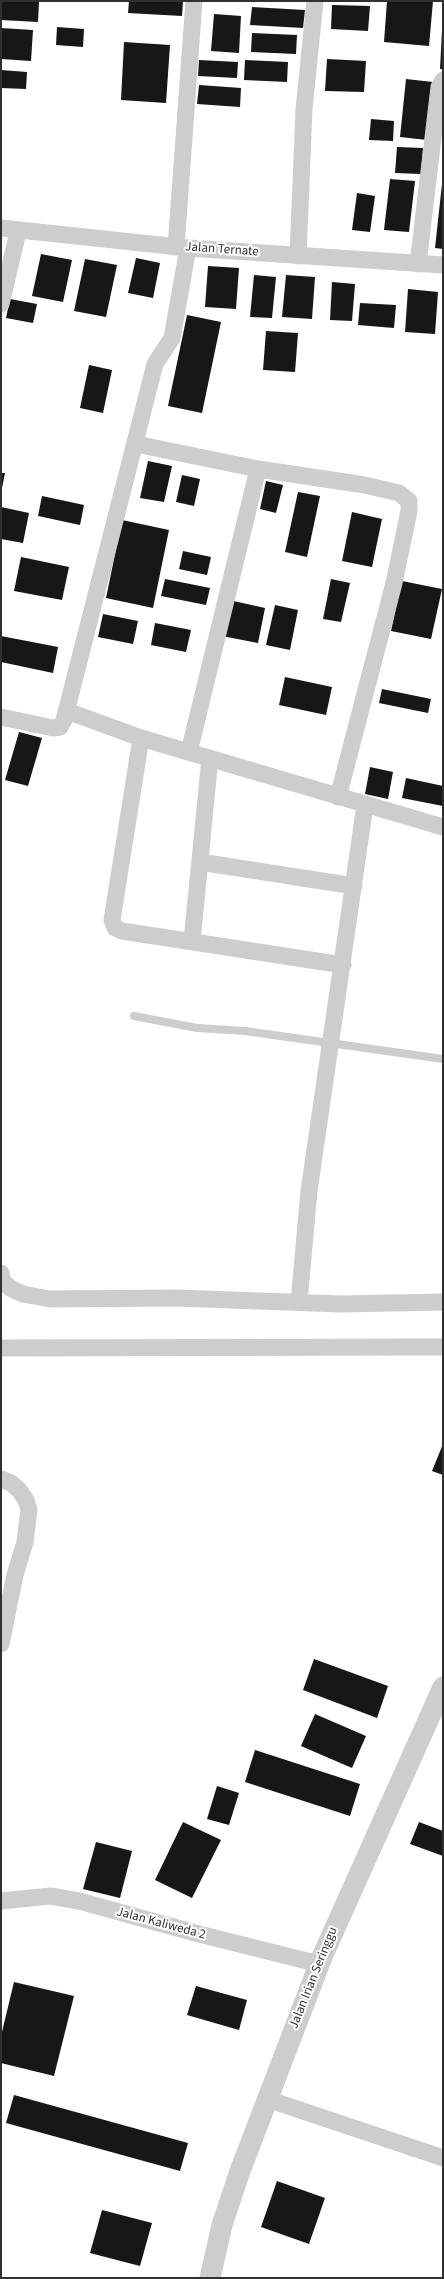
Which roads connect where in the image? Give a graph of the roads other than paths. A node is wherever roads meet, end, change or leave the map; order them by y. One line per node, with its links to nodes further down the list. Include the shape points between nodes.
1 (194, 1): 6 (street)
2 (315, 1): 7 (street, via 304,109)
3 (443, 80): 8 (street, via 439,87)
4 (1, 228): 5 (street, Jalan Ternate)
5 (18, 232): 6 (street, Jalan Ternate); 10 (street)
6 (182, 247): 7 (street, Jalan Ternate); 11 (street, via 172,338 155,364)
7 (298, 256): 8 (street, Jalan Ternate)
8 (418, 264): 9 (street, Jalan Ternate)
9 (443, 265)
10 (1, 304)
11 (136, 444): 12 (street); 13 (street)
12 (258, 469): 16 (street); 18 (street, via 365,485 399,493 409,501 384,626)
13 (67, 711): 14 (street, via 60,727 53,728); 15 (street)
14 (1, 717)
15 (141, 738): 16 (street); 23 (street, via 112,920 115,928 122,931)
16 (189, 752): 17 (street)
17 (210, 758): 18 (street); 21 (street)
18 (338, 797): 19 (street)
19 (365, 805): 20 (street); 22 (street)
20 (443, 827)
21 (200, 862): 22 (street); 23 (street)
22 (354, 886): 24 (street)
23 (192, 941): 24 (street)
24 (343, 965): 26 (street)
25 (134, 1016): 26 (lane, via 197,1028 245,1031)
26 (330, 1043): 27 (lane); 29 (street, via 309,1191)
27 (443, 1059)
28 (1, 1273): 29 (street, via 2,1280 10,1288 23,1294 50,1299 176,1298)
29 (299, 1302): 30 (street)
30 (443, 1302)
31 (443, 1347): 32 (street)
32 (1, 1348)
33 (1, 1479): 34 (street, via 19,1490 29,1510 25,1542)
34 (8, 1574): 35 (street)
35 (1, 1644)
36 (443, 1687): 38 (street, Jalan Irian Seringgu)
37 (1, 1901): 38 (street, Jalan Kaliweda 2, via 50,1896 79,1901)
38 (319, 1964): 39 (street, Jalan Irian Seringgu)
39 (267, 2099): 40 (street); 41 (street, Jalan Irian Seringgu, via 222,2225)
40 (443, 2158)
41 (210, 2278)

